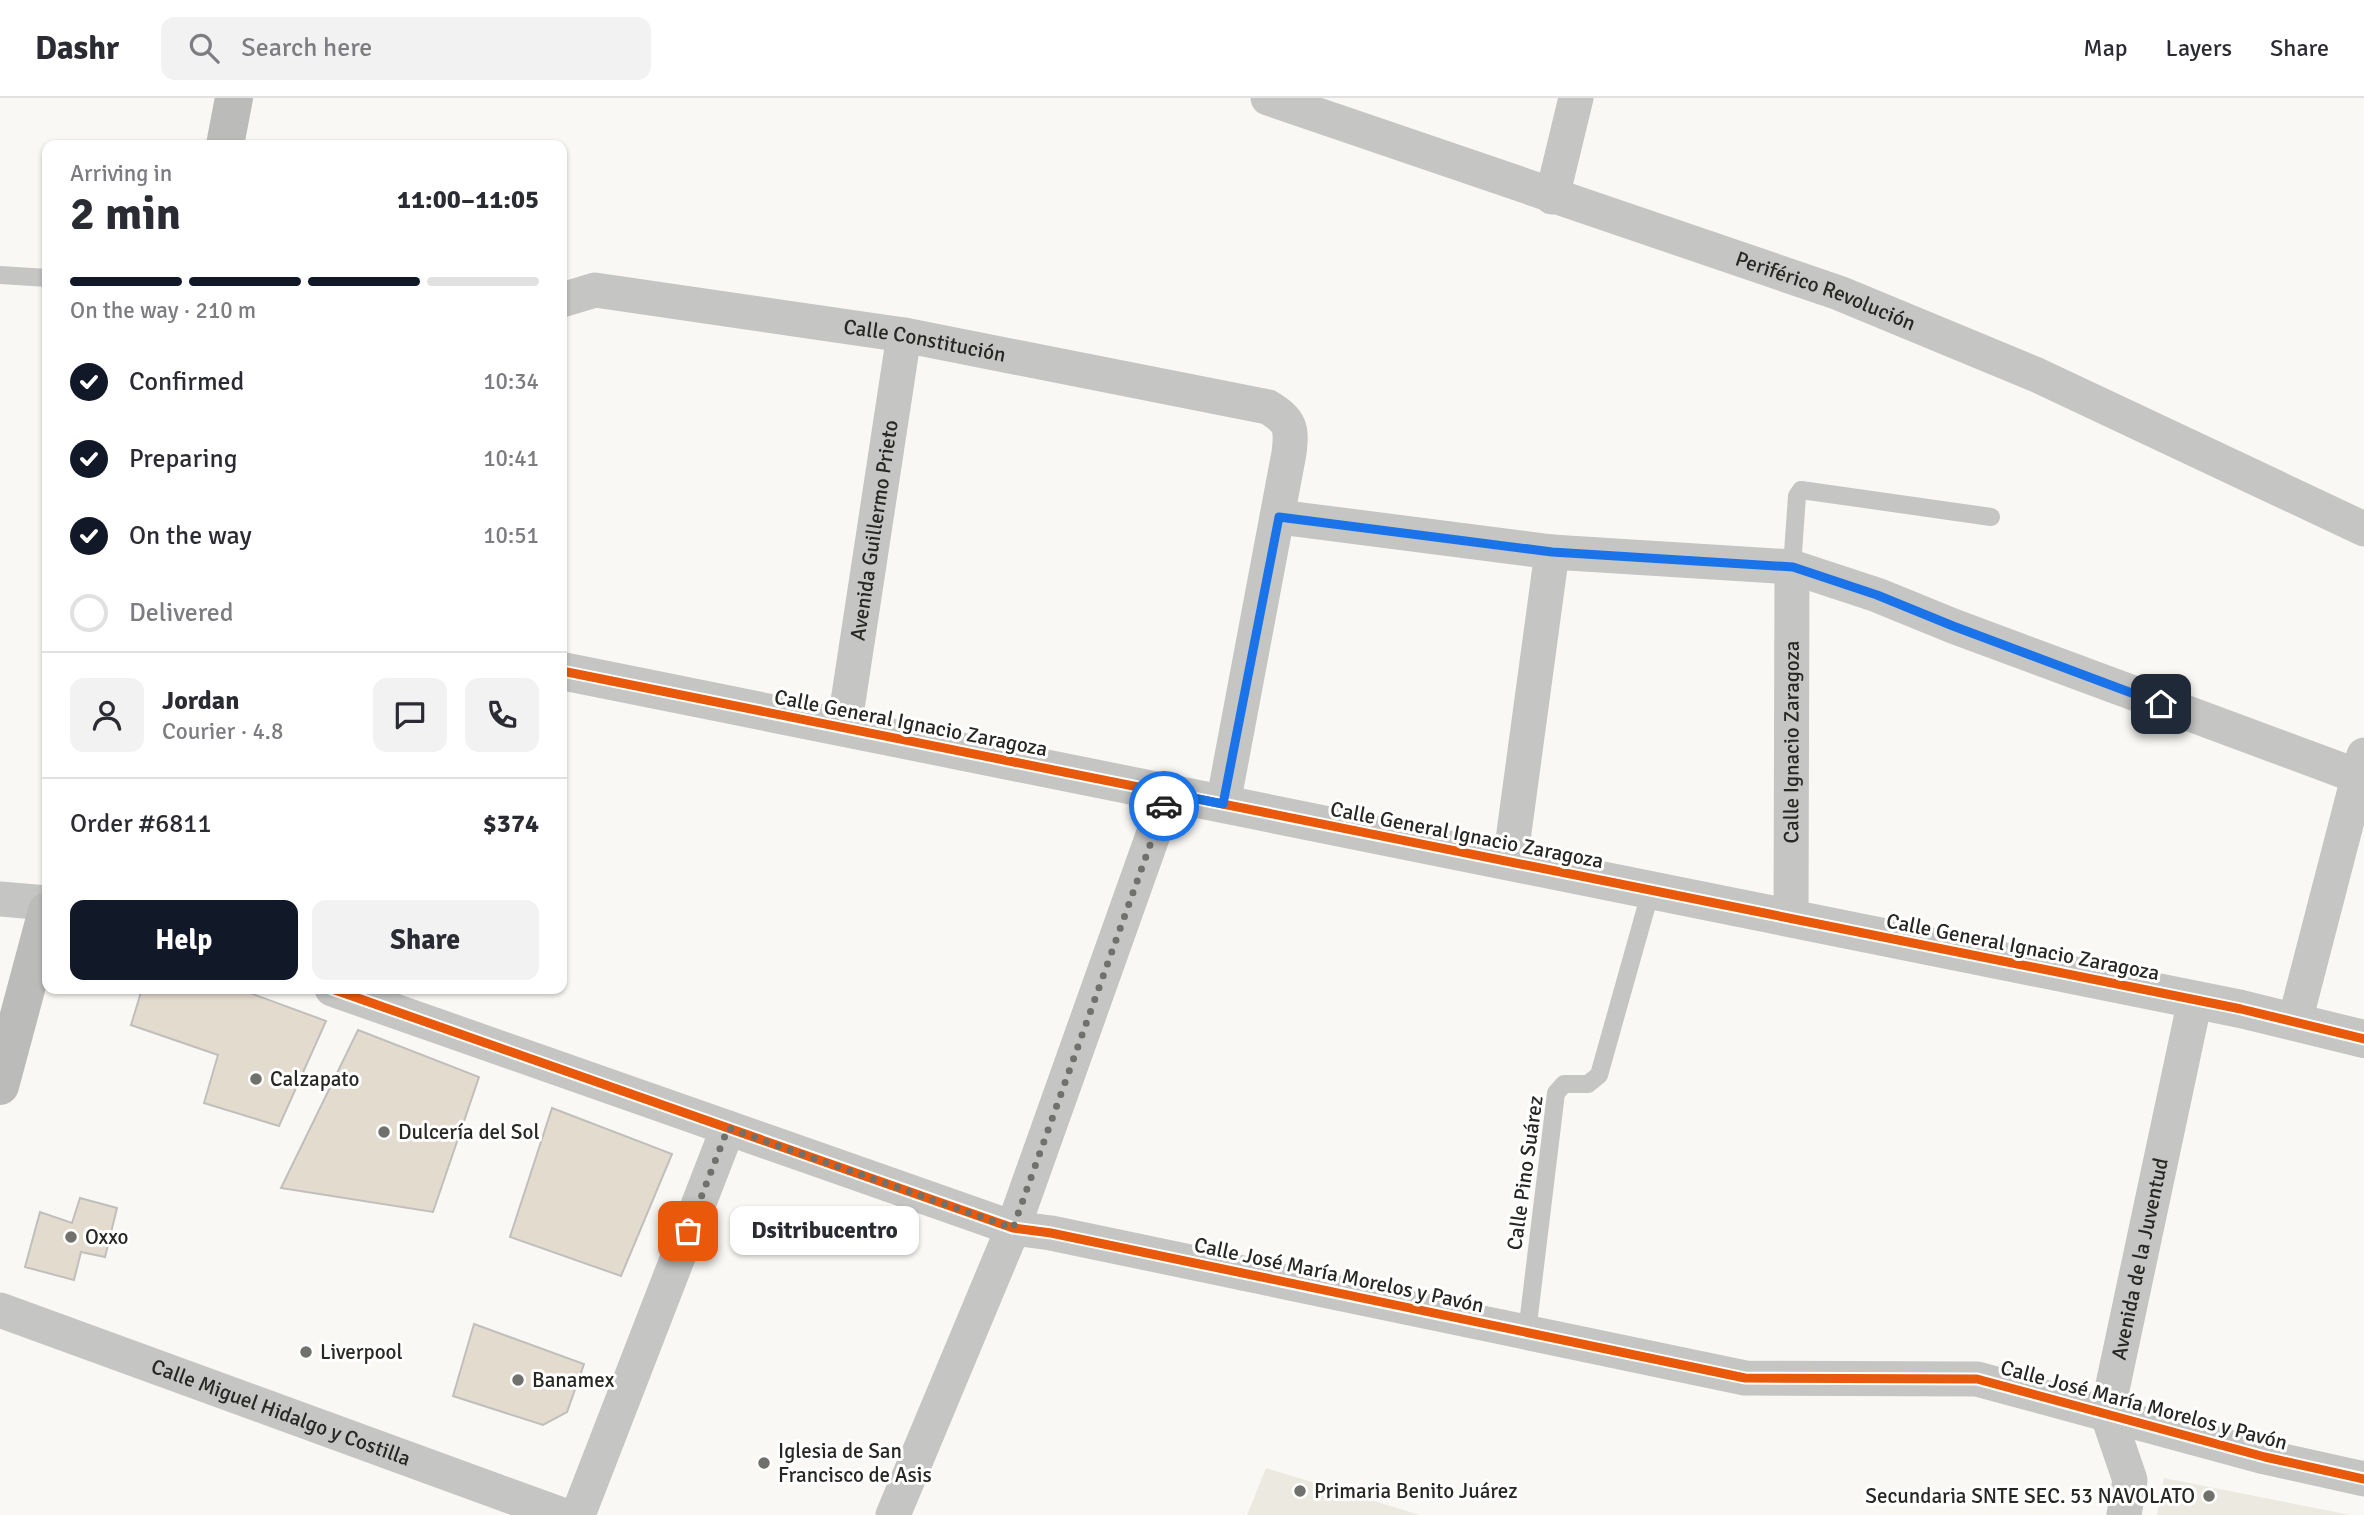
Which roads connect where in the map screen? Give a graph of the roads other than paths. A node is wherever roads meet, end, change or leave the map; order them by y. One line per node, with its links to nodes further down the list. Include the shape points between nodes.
1 (234, 98): 4 (main road)
2 (1268, 98): 5 (street, Periférico Revolución)
3 (1576, 98): 5 (street)
4 (226, 140)
5 (1552, 197): 12 (street, Periférico Revolución, via 1863,303 2037,375)
6 (0, 275): 7 (lane)
7 (42, 278)
8 (567, 298): 9 (street, Calle Constitución, via 595,290)
9 (904, 335): 10 (street, Calle Constitución, via 1268,407 1283,416 1291,435); 16 (street, Avenida Guillermo Prieto)
10 (1279, 517): 13 (street); 19 (street)
11 (1991, 517): 14 (lane, via 1801,491)
12 (2364, 528)
13 (1552, 552): 14 (street); 20 (street)
14 (1793, 567): 17 (street); 24 (street, Calle Ignacio Zaragoza)
15 (567, 672): 16 (street, Calle General Ignacio Zaragoza)
16 (844, 728): 18 (street, Calle General Ignacio Zaragoza)
17 (2362, 769): 28 (street)
18 (1168, 793): 19 (street, Calle General Ignacio Zaragoza); 32 (street)
19 (1223, 804): 20 (street, Calle General Ignacio Zaragoza)
20 (1510, 862): 21 (street, Calle General Ignacio Zaragoza)
21 (1651, 890): 24 (street, Calle General Ignacio Zaragoza); 34 (lane, Calle Pino Suárez, via 1599,1075 1588,1084 1564,1084 1556,1093)
22 (0, 899): 23 (street)
23 (42, 903)
24 (1791, 919): 27 (street, Calle General Ignacio Zaragoza)
25 (42, 930): 30 (main road)
26 (345, 994): 31 (street, Calle José María Morelos y Pavón)
27 (2195, 1000): 28 (street, Calle General Ignacio Zaragoza); 35 (street, Avenida de la Juventud)
28 (2295, 1021): 29 (street, Calle General Ignacio Zaragoza)
29 (2364, 1039)
30 (0, 1086)
31 (728, 1128): 32 (street, Calle José María Morelos y Pavón); 38 (street)
32 (1013, 1228): 34 (street, Calle José María Morelos y Pavón); 39 (street)
33 (0, 1310): 37 (street, Calle Miguel Hidalgo y Costilla)
34 (1527, 1332): 35 (street, Calle José María Morelos y Pavón, via 1745,1378 1978,1379)
35 (2107, 1413): 36 (street, Calle José María Morelos y Pavón); 40 (street, via 2130,1480)
36 (2364, 1479)
37 (562, 1515)
38 (578, 1515)
39 (893, 1515)
40 (2124, 1515)

